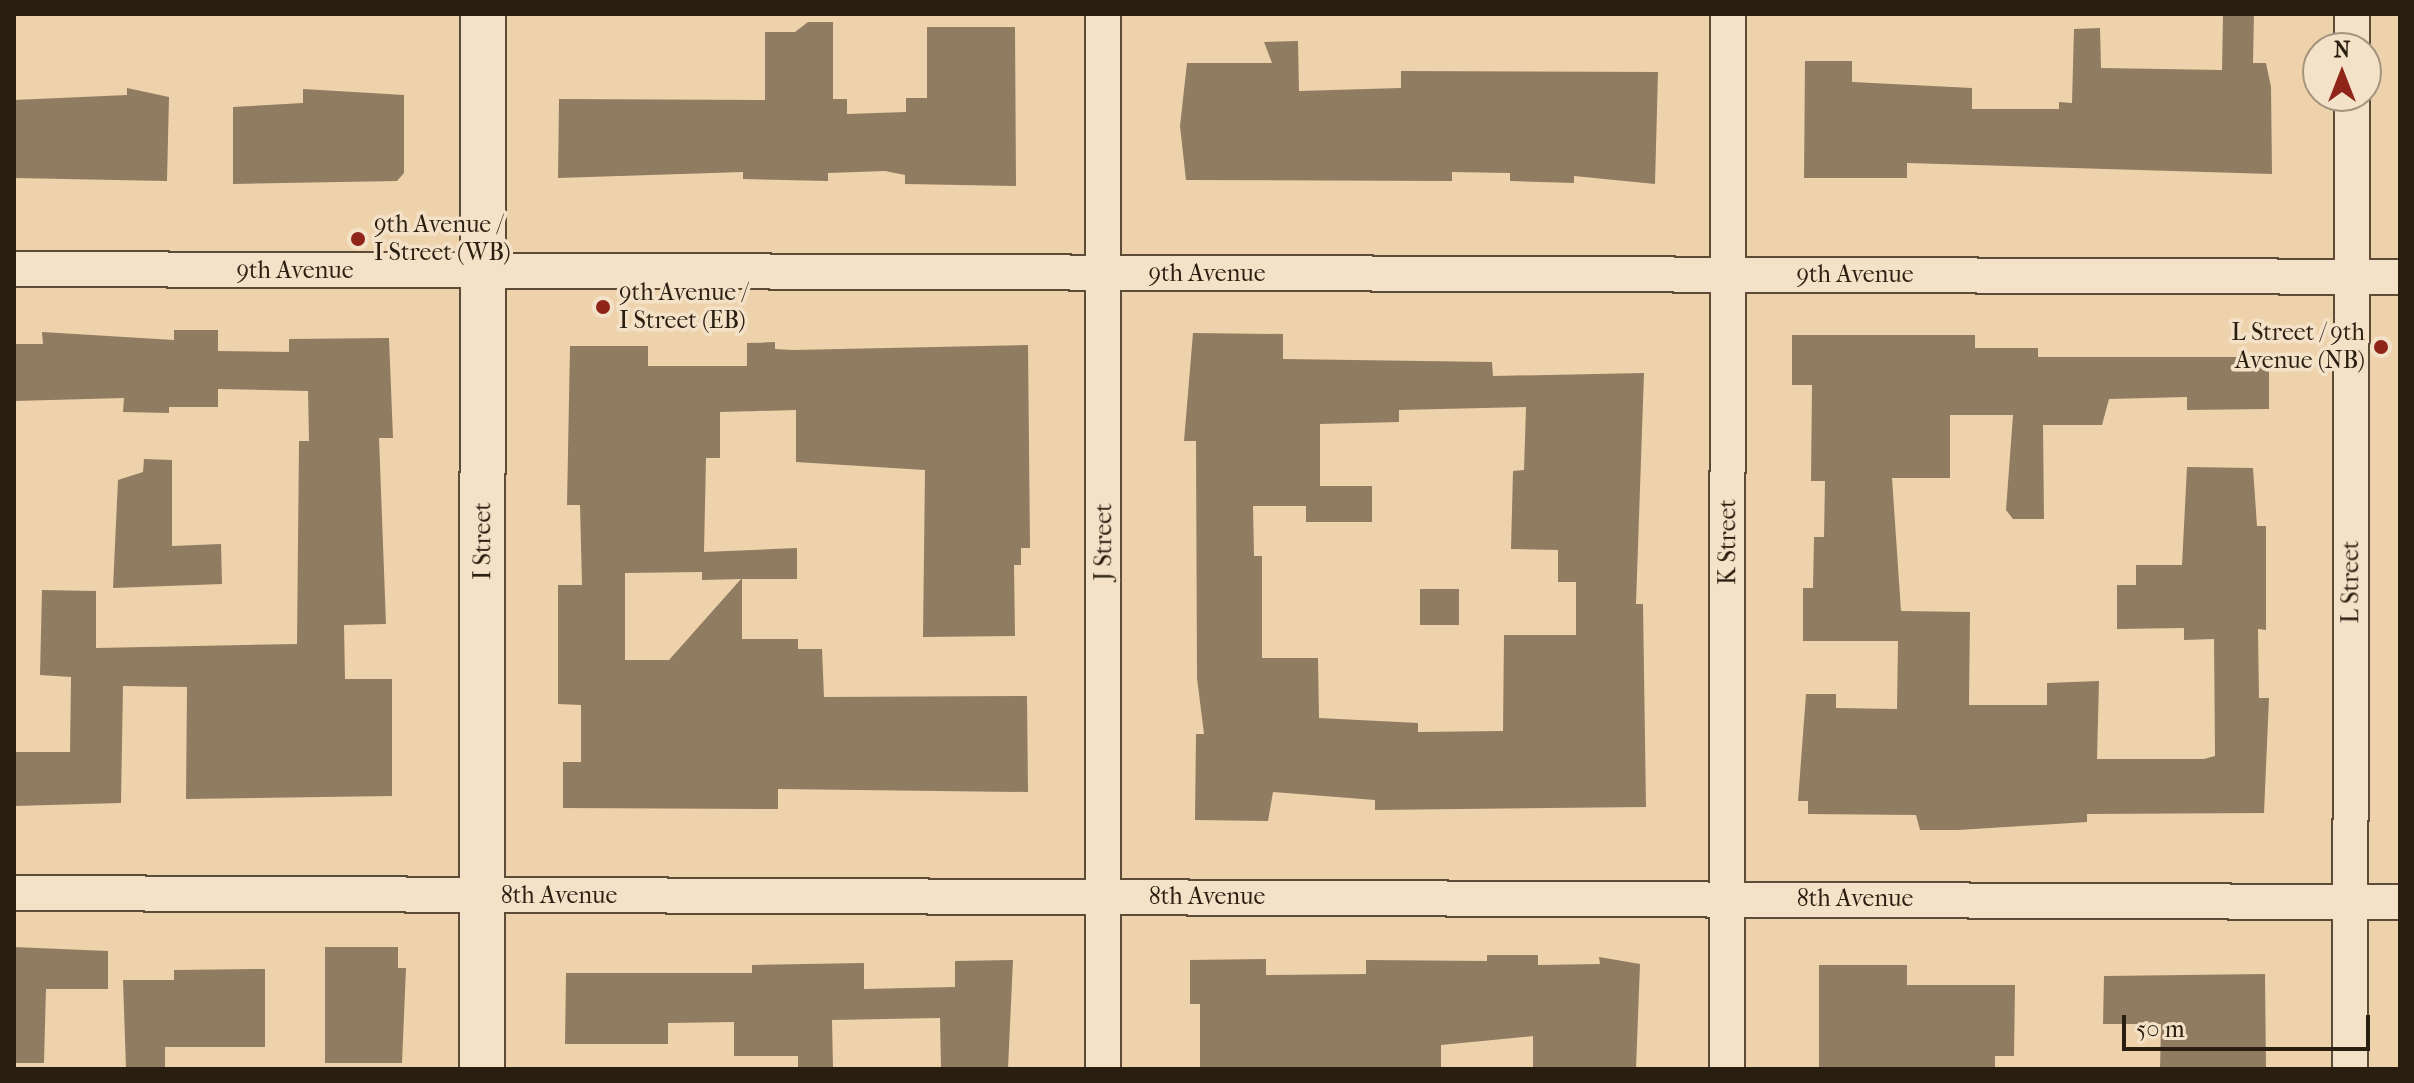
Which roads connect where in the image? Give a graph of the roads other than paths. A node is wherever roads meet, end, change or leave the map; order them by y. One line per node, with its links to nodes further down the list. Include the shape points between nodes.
1 (483, 14): 6 (street, I Street)
2 (1103, 14): 7 (street, J Street)
3 (1728, 14): 8 (street, K Street)
4 (2352, 112): 10 (street, L Street)
5 (14, 269): 6 (street, 9th Avenue)
6 (484, 272): 7 (street, 9th Avenue); 12 (street, I Street)
7 (1105, 273): 8 (street, 9th Avenue); 13 (street, J Street)
8 (1728, 276): 10 (street, 9th Avenue); 14 (street, K Street)
9 (2400, 277): 10 (street, 9th Avenue)
10 (2352, 278): 15 (street, L Street)
11 (14, 893): 12 (street, 8th Avenue)
12 (483, 896): 13 (street, 8th Avenue); 17 (street, I Street)
13 (1103, 897): 14 (street, 8th Avenue); 18 (street, J Street)
14 (1727, 898): 15 (street, 8th Avenue); 19 (street, K Street)
15 (2349, 902): 16 (street, 8th Avenue); 20 (street, L Street)
16 (2400, 902)
17 (482, 1069)
18 (1103, 1069)
19 (1727, 1069)
20 (2350, 1069)

